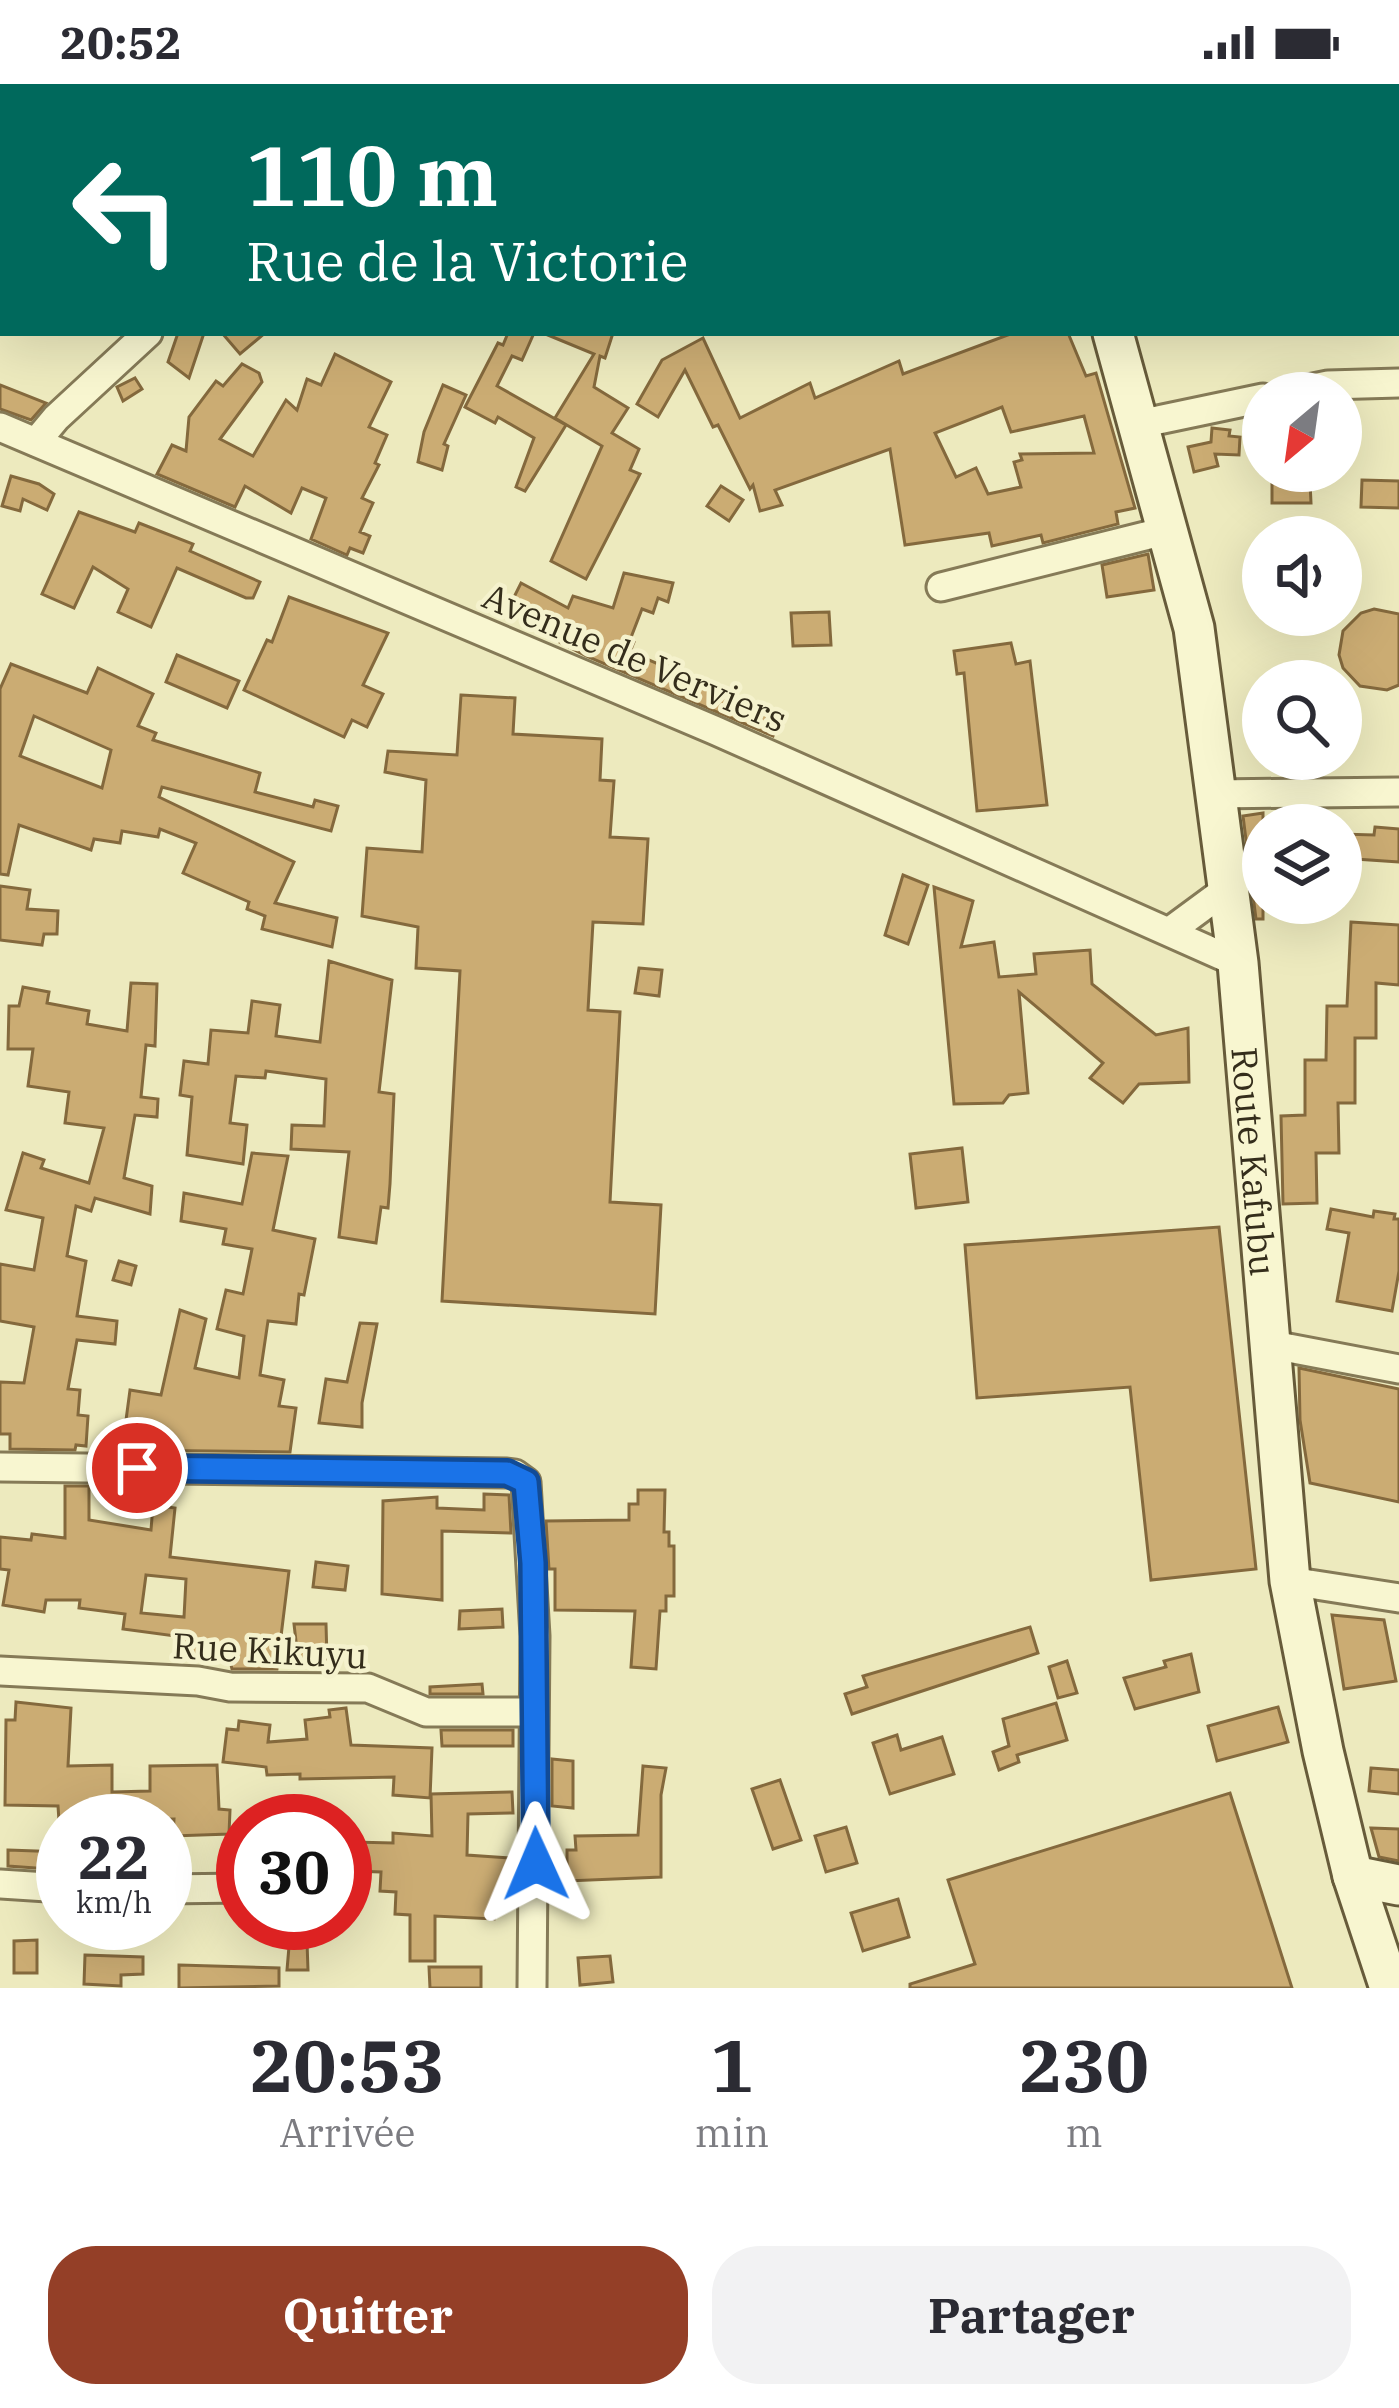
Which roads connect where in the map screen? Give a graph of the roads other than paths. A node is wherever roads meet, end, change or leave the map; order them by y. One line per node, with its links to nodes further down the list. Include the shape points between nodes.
1 (145, 336): 8 (street)
2 (1114, 336): 6 (main road, Route Kafubu)
3 (1399, 383): 4 (street)
4 (1362, 384)
5 (1242, 402): 6 (street)
6 (1139, 424): 9 (main road, Route Kafubu)
7 (0, 427): 8 (street, Avenue de Verviers)
8 (36, 442): 14 (street, Avenue de Verviers)
9 (1169, 530): 10 (street); 12 (main road, Route Kafubu, via 1193,628)
10 (940, 587)
11 (1399, 792): 12 (street)
12 (1214, 794): 13 (main road, Route Kafubu)
13 (1227, 890): 14 (street); 15 (main road, Route Kafubu)
14 (1170, 931): 15 (street, Avenue de Verviers)
15 (1238, 962): 16 (main road, Route Kafubu)
16 (1267, 1344): 17 (street); 19 (main road, Route Kafubu)
17 (1399, 1369)
18 (0, 1468): 22 (street, via 507,1473 526,1482)
19 (1290, 1581): 20 (street); 23 (main road, Route Kafubu)
20 (1399, 1598)
21 (0, 1671): 22 (street, Rue Kikuyu, via 368,1688 426,1712)
22 (532, 1712): 27 (street)
23 (1354, 1876): 25 (main road); 28 (main road, Route Kafubu)
24 (0, 1884): 26 (street)
25 (1399, 1885)
26 (36, 1886)
27 (532, 1988)
28 (1390, 1988)

